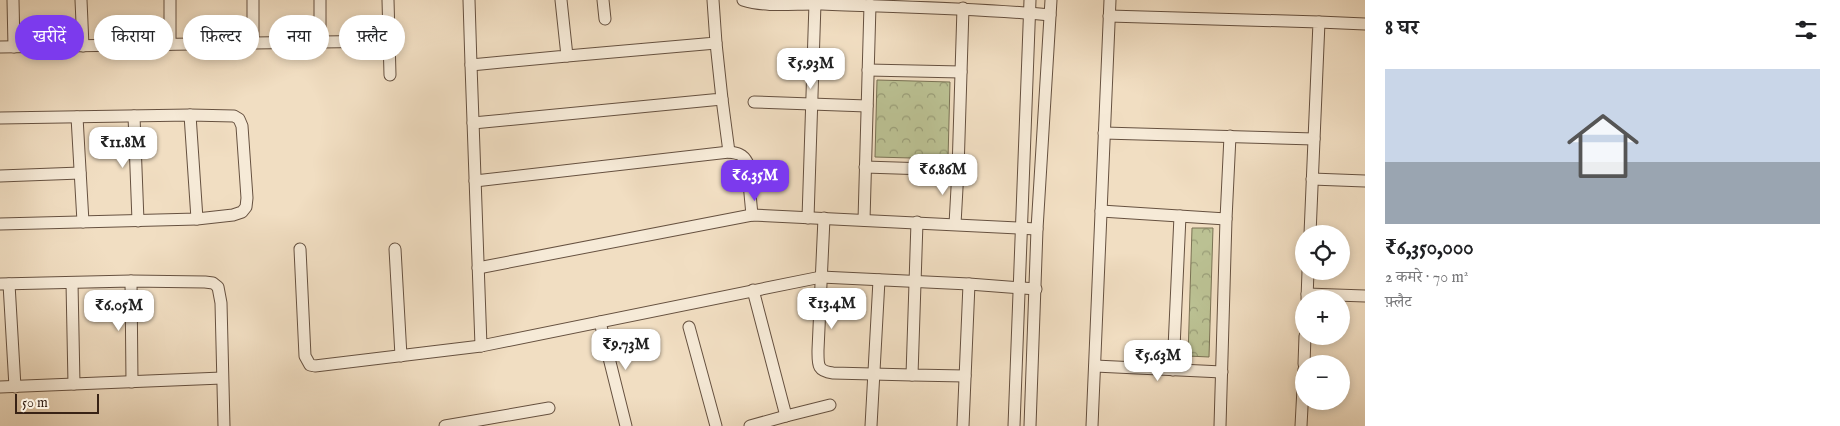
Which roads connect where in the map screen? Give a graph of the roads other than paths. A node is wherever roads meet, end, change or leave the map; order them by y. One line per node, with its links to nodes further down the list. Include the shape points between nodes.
1 (13, 0): 33 (street)
2 (81, 0): 21 (street)
3 (170, 0): 22 (street)
4 (252, 0): 23 (street)
5 (320, 0): 24 (street)
6 (388, 0): 25 (street)
7 (469, 0): 36 (street)
8 (562, 0): 34 (street)
9 (603, 0): 28 (street)
10 (713, 0): 31 (street)
11 (743, 0): 16 (street, via 765,4)
12 (1030, 0): 20 (street)
13 (1051, 0): 26 (street)
14 (1110, 0): 27 (street)
15 (832, 2): 16 (street); 18 (street)
16 (815, 3): 42 (street)
17 (977, 4): 19 (street); 20 (street)
18 (870, 5): 19 (street); 37 (street)
19 (963, 8): 38 (street)
20 (1030, 13): 26 (street); 74 (street)
21 (82, 15)
22 (170, 15)
23 (252, 15)
24 (320, 15)
25 (389, 15)
26 (1050, 15): 75 (street)
27 (1109, 16): 29 (street); 49 (street)
28 (605, 19)
29 (1319, 22): 30 (street); 51 (street)
30 (1365, 24)
31 (716, 43): 34 (street); 40 (street)
32 (0, 47): 33 (street)
33 (14, 47)
34 (567, 56): 36 (street)
35 (390, 60): 39 (street)
36 (471, 66): 48 (street)
37 (868, 70): 38 (street); 43 (street)
38 (961, 72): 54 (street)
39 (390, 75)
40 (722, 100): 48 (street); 52 (street)
41 (754, 102): 42 (street)
42 (812, 103): 43 (street); 63 (street)
43 (867, 106): 53 (street)
44 (190, 115): 45 (street); 65 (street); 65 (street, via 234,116 239,119 242,135 246,207 233,215)
45 (134, 116): 46 (street); 68 (street)
46 (77, 117): 47 (street); 55 (street)
47 (0, 118)
48 (473, 123): 58 (street)
49 (1104, 132): 50 (street); 60 (street)
50 (1230, 136): 51 (street); 66 (street)
51 (1314, 139): 57 (street)
52 (729, 152): 58 (street); 61 (street, via 741,155 747,162)
53 (865, 167): 54 (street); 67 (street)
54 (958, 170): 72 (street)
55 (80, 173): 56 (street); 69 (street)
56 (0, 176)
57 (1312, 179): 59 (street); 73 (street)
58 (475, 181): 78 (street)
59 (1365, 182)
60 (1101, 211): 62 (street); 95 (street)
61 (752, 215): 63 (street); 78 (street)
62 (1180, 216): 66 (street); 96 (street)
63 (808, 218): 64 (street)
64 (824, 218): 67 (street); 79 (street)
65 (197, 219): 68 (street)
66 (1226, 219): 97 (street)
67 (864, 220): 70 (street)
68 (138, 221): 69 (street)
69 (83, 222): 71 (street)
70 (917, 222): 72 (street); 82 (street)
71 (0, 224)
72 (955, 224): 74 (street)
73 (1310, 225)
74 (1022, 227): 75 (street); 86 (street)
75 (1038, 228): 87 (street)
76 (300, 249): 94 (street, via 305,356 310,365)
77 (395, 249): 94 (street)
78 (478, 268): 93 (street)
79 (821, 277): 80 (street); 88 (street); 98 (street, via 820,368 833,373)
80 (879, 280): 82 (street); 98 (street)
81 (131, 281): 83 (street); 101 (street, via 205,282 218,286); 102 (street)
82 (915, 281): 85 (street); 99 (street)
83 (72, 283): 84 (street); 103 (street)
84 (5, 284): 105 (street)
85 (969, 284): 86 (street); 100 (street)
86 (1019, 288): 87 (street); 117 (street)
87 (1036, 289): 118 (street)
88 (753, 290): 91 (street); 109 (street)
89 (1350, 296): 90 (street)
90 (1365, 296)
91 (600, 322): 93 (street); 112 (street)
92 (689, 327): 113 (street)
93 (481, 346): 94 (street)
94 (401, 356)
95 (1095, 366): 96 (street); 119 (street)
96 (1173, 370): 97 (street)
97 (1222, 372): 120 (street)
98 (875, 374): 99 (street); 115 (street)
99 (912, 375): 100 (street)
100 (965, 376): 116 (street)
101 (222, 378): 102 (street); 110 (street)
102 (132, 382): 103 (street)
103 (74, 384): 105 (street)
104 (0, 387): 105 (street)
105 (15, 387)
106 (830, 405): 109 (street)
107 (549, 408): 111 (street)
108 (1302, 410): 121 (street)
109 (786, 416): 114 (street)
110 (224, 426)
111 (445, 426)
112 (626, 426)
113 (716, 426)
114 (750, 426)
115 (871, 426)
116 (964, 426)
117 (1014, 426)
118 (1030, 426)
119 (1092, 426)
120 (1220, 426)
121 (1301, 426)

